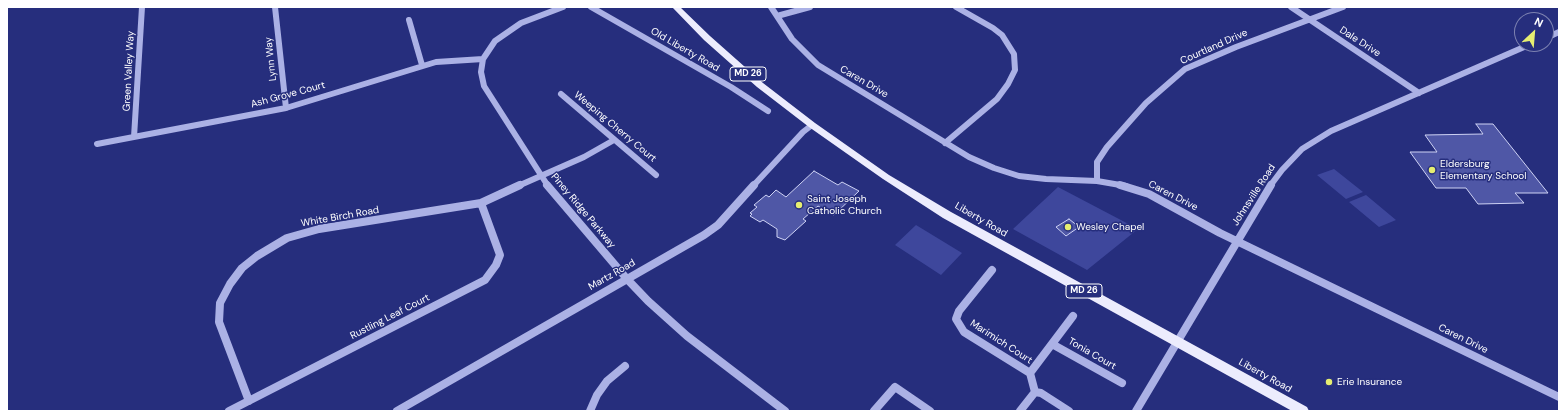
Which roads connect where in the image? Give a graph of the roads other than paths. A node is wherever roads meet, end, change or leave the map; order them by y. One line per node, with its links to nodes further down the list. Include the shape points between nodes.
1 (142, 7): 22 (street, Green Valley Way)
2 (274, 7): 19 (street, Lynn Way)
3 (563, 7): 15 (street, via 508,31 491,45)
4 (591, 7): 20 (street, Old Liberty Road)
5 (676, 7): 21 (main road, Liberty Road / MD 26, via 733,62)
6 (771, 7): 11 (street, Caren Drive)
7 (810, 7): 11 (street)
8 (956, 7): 24 (street, via 1002,34 1014,54 1015,70 997,99)
9 (1291, 7): 13 (street, Dale Drive)
10 (1343, 7): 13 (street, Courtland Drive)
11 (777, 16): 24 (street, Caren Drive, via 792,39 818,66)
12 (409, 20): 16 (street)
13 (1309, 20): 17 (street, Dale Drive); 28 (street, Courtland Drive, via 1185,69 1146,103 1107,147 1097,162)
14 (1514, 52): 17 (street, Johnsville Road)
15 (483, 59): 16 (street, Ash Grove Court); 27 (street, Piney Ridge Parkway, via 481,72 484,86)
16 (422, 65): 19 (street, Ash Grove Court)
17 (1420, 93): 30 (street, Johnsville Road, via 1331,131 1302,149 1274,180)
18 (561, 94): 23 (street, Weeping Cherry Court)
19 (286, 108): 22 (street, Ash Grove Court)
20 (768, 111)
21 (812, 125): 32 (street, Martz Road, via 802,132 718,225); 34 (main road, Liberty Road / MD 26, via 880,173 947,215)
22 (134, 137): 25 (street, Ash Grove Court)
23 (614, 140): 26 (street, Weeping Cherry Court); 27 (street, White Birch Road)
24 (945, 143): 28 (street, Caren Drive, via 969,157 1008,173 1032,178)
25 (97, 144)
26 (656, 175)
27 (541, 176): 29 (street, White Birch Road); 32 (street, Piney Ridge Parkway)
28 (1096, 180): 30 (street, Caren Drive, via 1149,194)
29 (481, 203): 41 (street, Rustling Leaf Court, via 500,255 496,265 484,280); 41 (street, White Birch Road, via 319,228 287,238 242,268 220,303 219,322)
30 (1237, 241): 34 (street, Johnsville Road); 40 (street, Caren Drive)
31 (992, 270): 37 (street, Marimich Court, via 959,311 956,319 964,332)
32 (627, 279): 43 (street, Martz Road); 45 (street, Piney Ridge Parkway, via 687,336)
33 (1073, 316): 35 (street, Tonia Court)
34 (1178, 343): 50 (street, Johnsville Road); 51 (main road, Liberty Road / MD 26)
35 (1052, 344): 37 (street, Tonia Court); 38 (street, Tonia Court)
36 (625, 366): 44 (street, via 607,381)
37 (1030, 373): 39 (street)
38 (1122, 383)
39 (1035, 392): 48 (street); 49 (street, via 1041,393)
40 (1559, 397)
41 (249, 401): 42 (street, Rustling Leaf Court)
42 (229, 411)
43 (397, 411)
44 (590, 411)
45 (785, 411)
46 (874, 411): 47 (street, via 894,387)
47 (930, 411)
48 (1020, 411)
49 (1069, 411)
50 (1136, 411)
51 (1303, 411)

